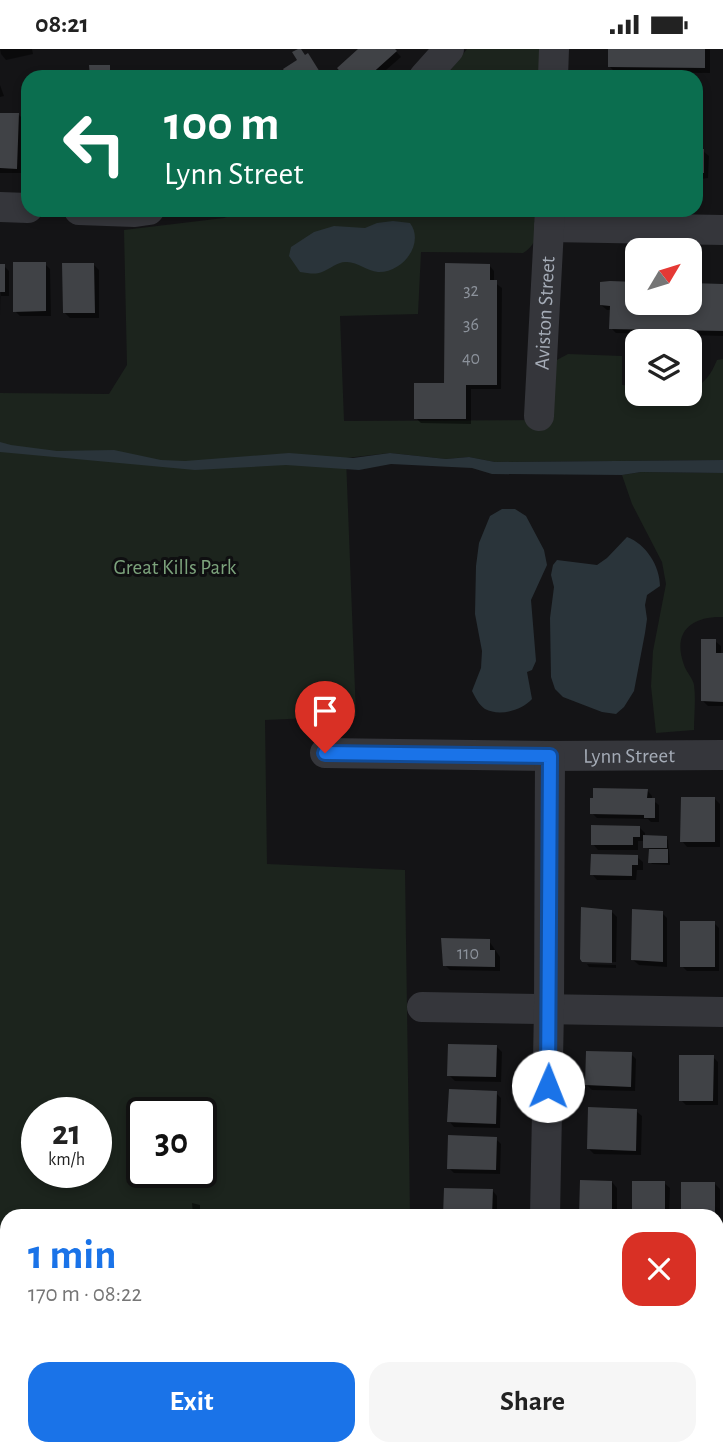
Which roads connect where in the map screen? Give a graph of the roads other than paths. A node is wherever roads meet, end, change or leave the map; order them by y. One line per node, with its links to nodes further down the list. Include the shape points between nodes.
1 (449, 49): 3 (street)
2 (554, 49): 4 (street)
3 (430, 70)
4 (553, 70)
5 (0, 207): 6 (street)
6 (21, 208)
7 (549, 218): 8 (street); 9 (street, Aviston Street)
8 (723, 230)
9 (539, 416)
10 (325, 753): 12 (street, Lynn Street)
11 (723, 755): 12 (street, Lynn Street)
12 (550, 756): 14 (street)
13 (422, 1007): 14 (street)
14 (549, 1008): 15 (street); 16 (street)
15 (723, 1012)
16 (545, 1209)

